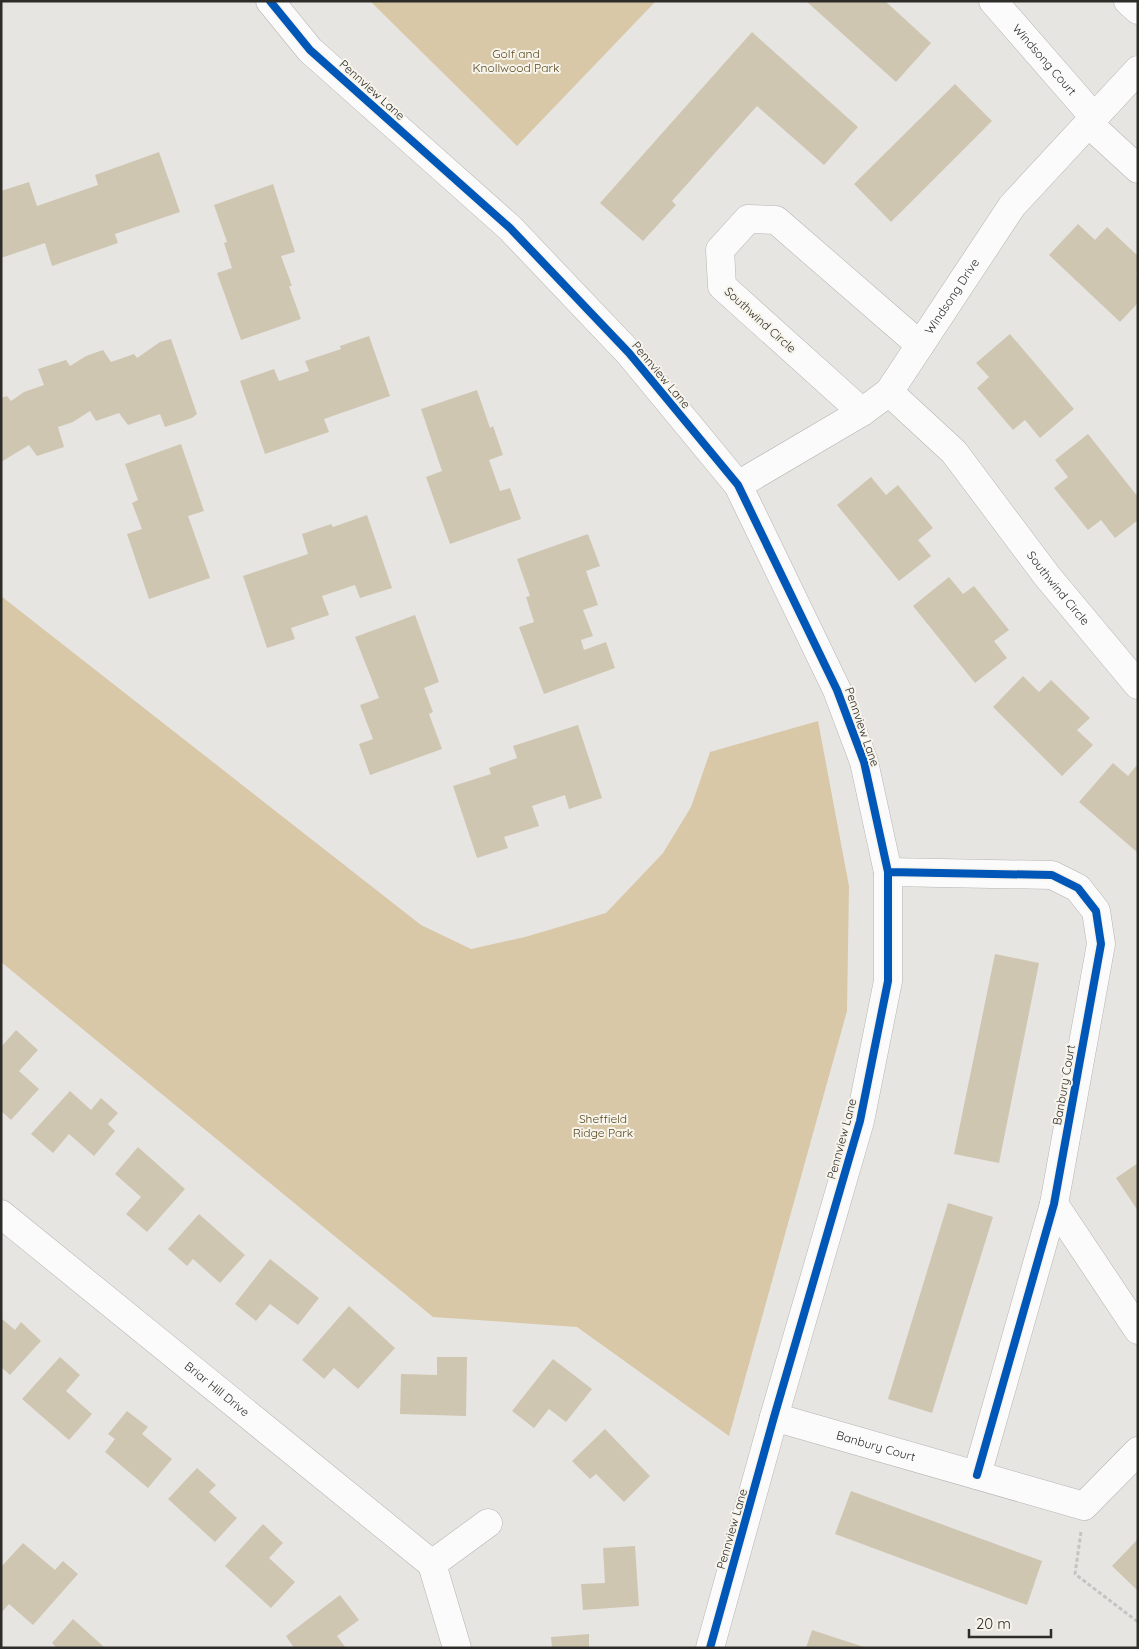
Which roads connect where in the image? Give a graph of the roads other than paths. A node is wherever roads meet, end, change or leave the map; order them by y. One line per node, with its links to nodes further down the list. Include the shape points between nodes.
1 (270, 1): 11 (street, Pennview Lane, via 310,50 510,228 629,353)
2 (993, 1): 6 (street, Windsong Court)
3 (1128, 1): 4 (street)
4 (1138, 10)
5 (1138, 70): 6 (street, Windsong Drive)
6 (1091, 120): 7 (street, Windsong Court); 8 (street, Windsong Drive, via 1012,206)
7 (1138, 169)
8 (920, 345): 9 (street, Windsong Drive); 10 (street, Southwind Circle, via 776,220 748,219 720,250 722,286)
9 (889, 392): 10 (street, Windsong Drive); 12 (street, Southwind Circle, via 954,452 1047,576)
10 (862, 412): 11 (street, Windsong Drive)
11 (738, 485): 13 (street, Pennview Lane, via 837,690 864,762)
12 (1134, 675)
13 (888, 872): 14 (street, Banbury Court, via 1052,875 1078,888 1096,911 1101,944); 17 (street, Pennview Lane, via 888,981 860,1121)
14 (1054, 1204): 16 (street); 19 (street, Banbury Court)
15 (1, 1214): 21 (street, Briar Hill Drive)
16 (1138, 1330)
17 (774, 1417): 19 (street, Banbury Court); 23 (street, Pennview Lane)
18 (1138, 1451): 19 (street, Banbury Court, via 1084,1506)
19 (977, 1475)
20 (488, 1523): 21 (street)
21 (432, 1564): 22 (street)
22 (457, 1648)
23 (710, 1648)

